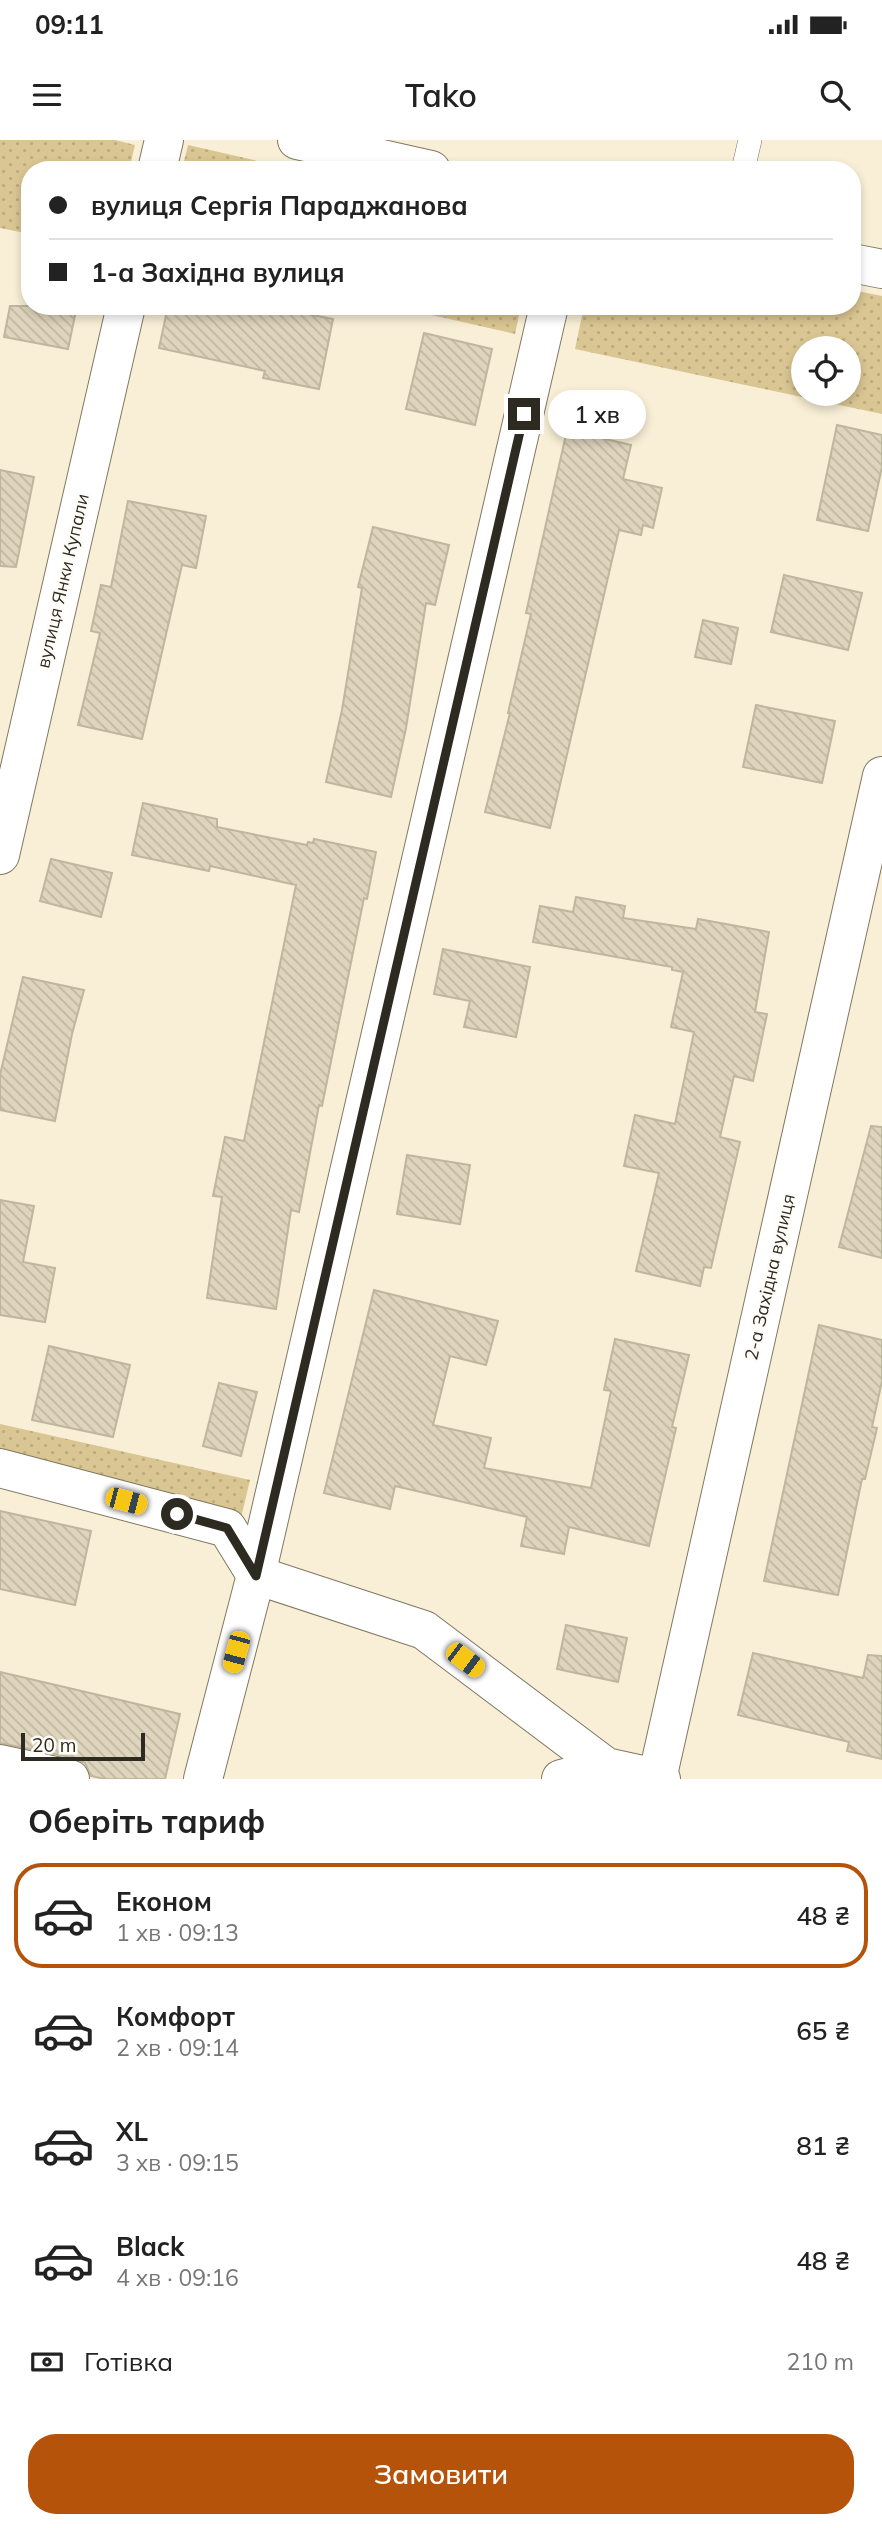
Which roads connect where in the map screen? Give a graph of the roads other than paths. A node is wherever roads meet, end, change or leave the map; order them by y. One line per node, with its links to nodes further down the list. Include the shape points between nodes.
1 (164, 140): 4 (street)
2 (298, 140): 5 (street)
3 (750, 140): 6 (lane)
4 (159, 161)
5 (391, 161)
6 (746, 161)
7 (861, 265): 8 (street)
8 (882, 269)
9 (124, 315): 12 (street, вулиця Янки Купали)
10 (547, 315): 14 (street)
11 (882, 776): 20 (street, 2-а Західна вулиця)
12 (0, 855)
13 (0, 1468): 14 (street, via 227,1528)
14 (256, 1576): 16 (street, via 424,1630); 18 (street)
15 (0, 1764): 17 (street)
16 (606, 1767): 19 (street); 20 (street)
17 (70, 1779)
18 (203, 1779)
19 (561, 1779)
20 (659, 1779)

